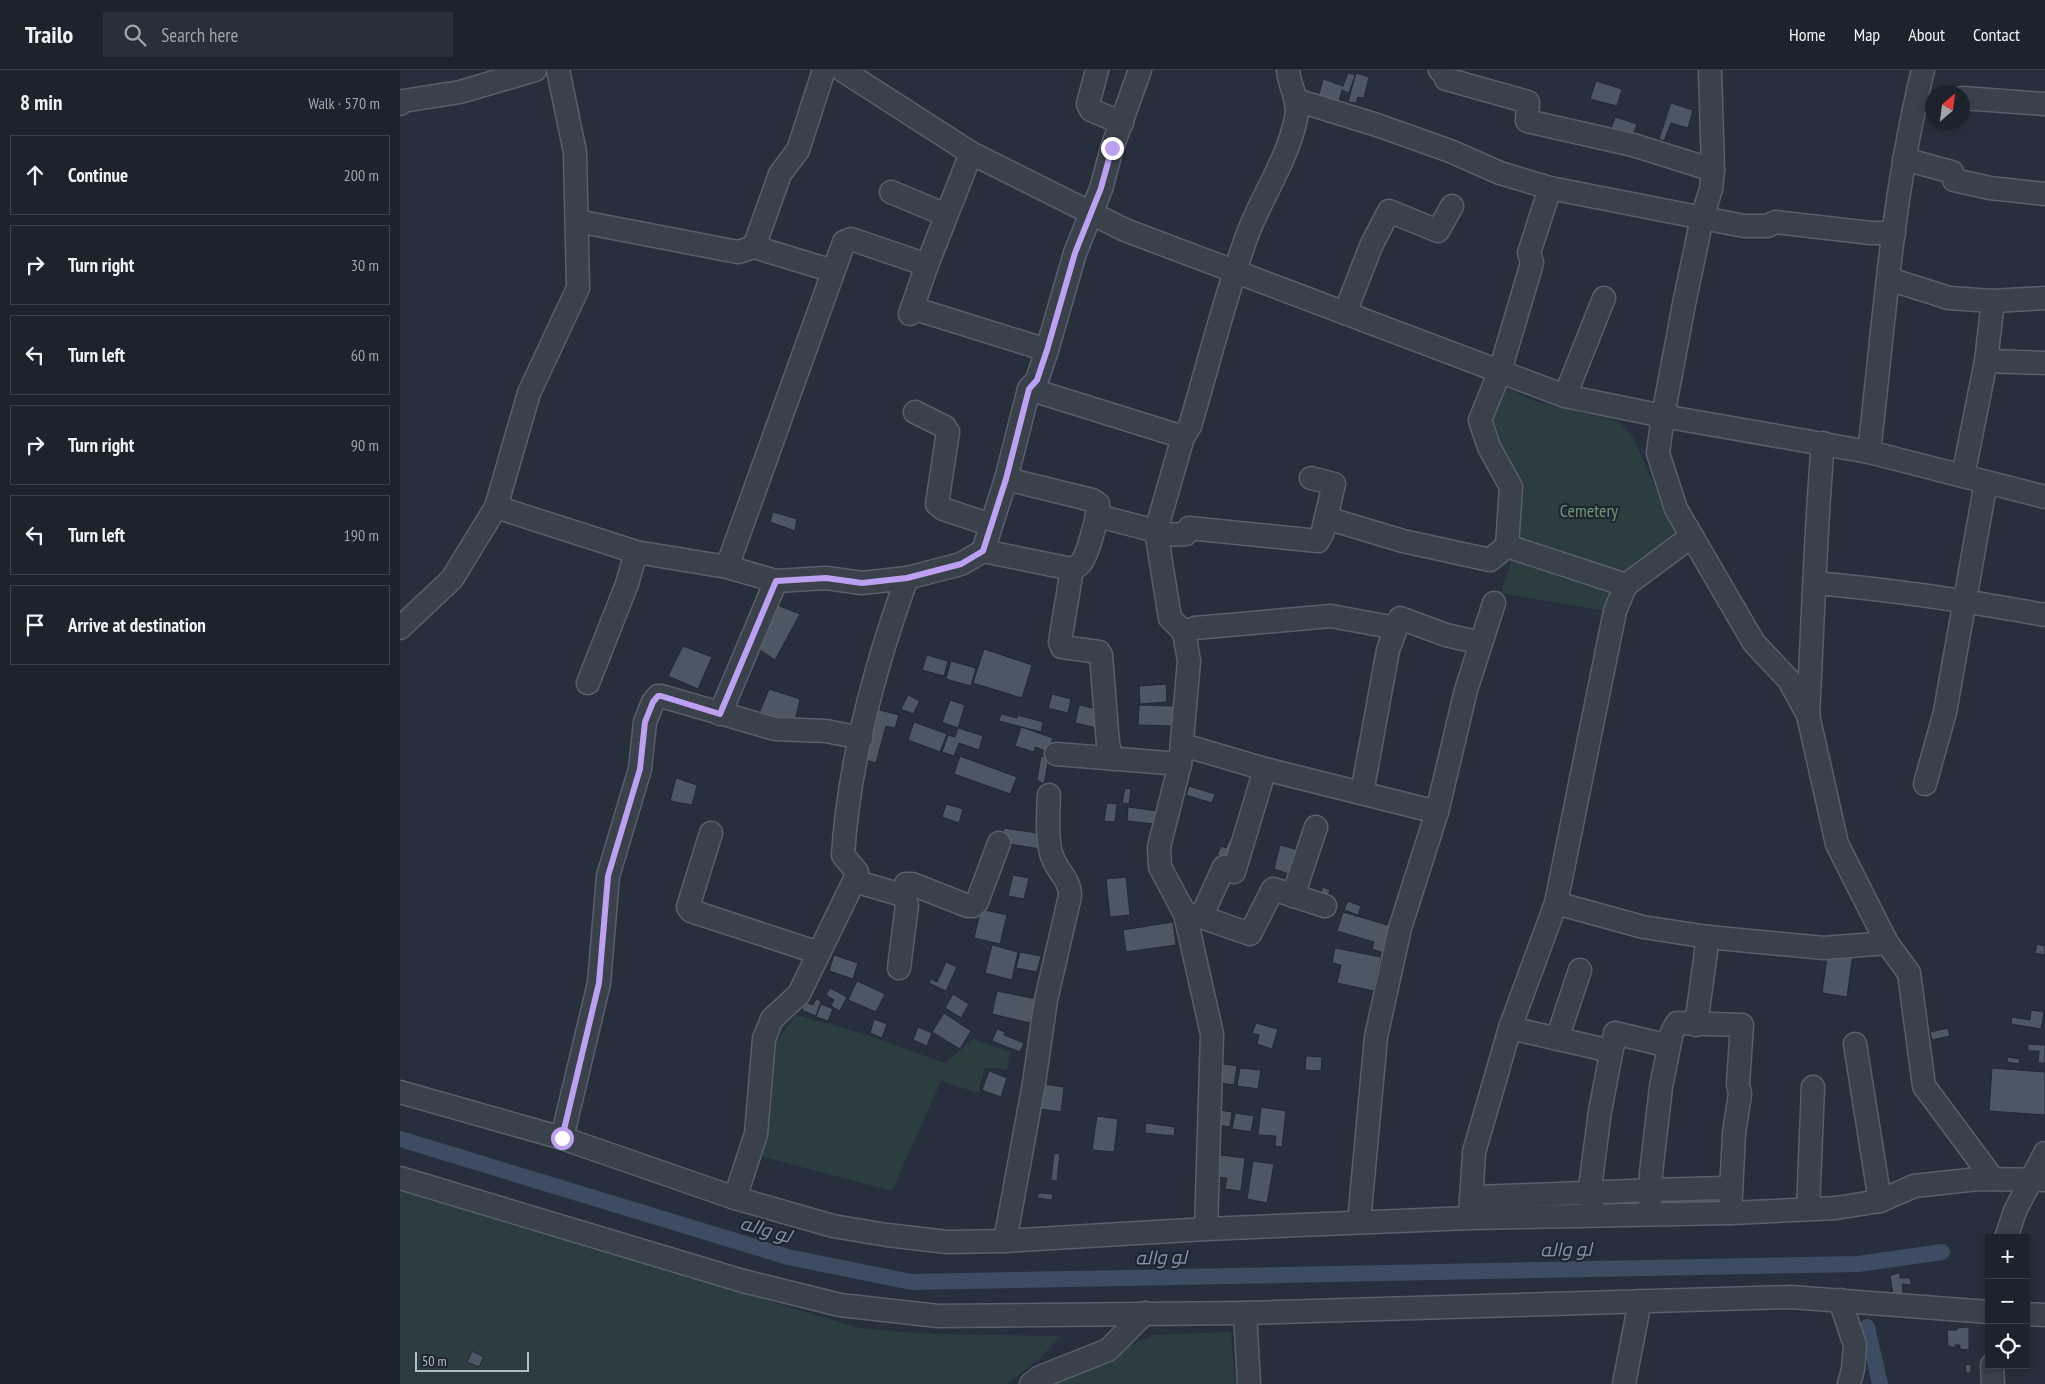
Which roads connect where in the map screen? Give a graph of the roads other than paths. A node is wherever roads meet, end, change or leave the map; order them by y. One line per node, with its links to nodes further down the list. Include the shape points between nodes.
1 (535, 70): 13 (street, via 460,92)
2 (558, 70): 26 (street, via 575,152)
3 (824, 70): 28 (street, via 798,150 780,174)
4 (842, 70): 16 (street)
5 (1098, 70): 15 (street, via 1088,104 1091,110)
6 (1140, 70): 15 (street)
7 (1288, 70): 12 (street)
8 (1440, 70): 18 (street, via 1446,80 1528,102 1527,121 1633,145)
9 (1710, 70): 18 (street)
10 (1925, 84): 17 (street)
11 (1970, 99): 14 (street)
12 (1296, 100): 19 (street, via 1376,125 1500,173); 31 (street, via 1297,117 1283,159 1249,231)
13 (400, 104)
14 (2045, 104)
15 (1122, 123): 23 (street)
16 (972, 153): 23 (street); 24 (street)
17 (1904, 159): 21 (street, via 1952,172 1954,180); 27 (street)
18 (1713, 170): 25 (street)
19 (1550, 188): 25 (street); 40 (street, via 1529,253 1532,263)
20 (891, 192): 24 (street)
21 (2045, 194)
22 (1452, 206): 36 (street, via 1438,231 1389,211)
23 (1092, 214): 31 (street); 37 (street, via 1075,253)
24 (946, 215): 29 (street)
25 (1702, 218): 27 (street, via 1744,226 1768,226 1775,222); 44 (street)
26 (577, 221): 28 (street, via 738,252); 53 (street, via 578,288 529,393)
27 (1894, 233): 32 (street)
28 (754, 247): 30 (street)
29 (927, 266): 30 (street, via 851,239 841,247); 37 (street, via 911,311)
30 (833, 271): 62 (street)
31 (1235, 272): 36 (street); 45 (street, via 1190,426)
32 (1889, 279): 35 (street, via 1949,298); 47 (street)
33 (1604, 298): 42 (street)
34 (2045, 298): 35 (street)
35 (1993, 301): 38 (street)
36 (1345, 313): 40 (street)
37 (1047, 350): 41 (street, via 1037,380)
38 (1986, 361): 39 (street); 48 (street)
39 (2045, 363)
40 (1500, 371): 42 (street); 59 (street, via 1480,420 1489,446 1511,487)
41 (1029, 389): 45 (street); 50 (street)
42 (1565, 396): 44 (street)
43 (915, 412): 56 (street, via 945,427 948,432 937,504)
44 (1663, 416): 46 (street); 58 (street, via 1658,453 1676,509)
45 (1183, 436): 57 (street)
46 (1823, 443): 47 (street); 66 (street, via 1816,513)
47 (1869, 452): 48 (street)
48 (1964, 476): 51 (street)
49 (1311, 478): 55 (street, via 1334,484)
50 (1006, 479): 54 (street, via 1092,500 1098,504); 56 (street)
51 (1986, 482): 52 (street); 68 (street)
52 (2045, 497)
53 (496, 507): 61 (street); 71 (street, via 452,579)
54 (1098, 516): 57 (street); 63 (street, via 1084,558 1079,566)
55 (1326, 518): 57 (street, via 1318,541 1189,528 1186,534); 59 (street, via 1403,541 1490,560)
56 (991, 525): 60 (street)
57 (1156, 533): 73 (street, via 1170,618)
58 (1692, 536): 67 (street); 77 (street, via 1754,642 1789,680)
59 (1507, 546): 67 (street)
60 (983, 551): 63 (street); 64 (street, via 961,564)
61 (636, 552): 62 (street); 75 (street, via 627,584)
62 (728, 567): 65 (street)
63 (1072, 568): 81 (street, via 1060,642 1062,647 1099,652 1101,655)
64 (907, 578): 65 (street, via 862,583 826,578); 78 (street, via 890,626)
65 (776, 581): 76 (street)
66 (1816, 583): 68 (street); 77 (street)
67 (1626, 585): 93 (street, via 1615,611)
68 (1965, 600): 70 (street); 83 (street, via 1945,712)
69 (1494, 603): 74 (street)
70 (2045, 615)
71 (400, 628)
72 (1396, 628): 73 (street, via 1331,616 1195,628); 74 (street, via 1400,618); 84 (street, via 1384,668)
73 (1184, 632): 80 (street, via 1189,661)
74 (1481, 643): 86 (street, via 1466,690)
75 (588, 683)
76 (720, 714): 78 (street, via 774,729 826,730); 109 (street, via 658,696 645,722 640,769 608,876 599,983)
77 (1808, 715): 97 (street, via 1837,844)
78 (861, 738): 90 (street, via 845,825 843,855 857,872)
79 (1056, 754): 81 (street)
80 (1182, 755): 81 (street); 82 (street); 95 (street, via 1159,847 1160,867)
81 (1112, 758)
82 (1265, 769): 84 (street); 95 (street, via 1234,872 1224,867)
83 (1925, 784)
84 (1362, 793): 86 (street)
85 (1049, 795): 126 (street, via 1050,848 1053,861 1070,886 1070,896 1046,1000)
86 (1437, 812): 123 (street, via 1400,928 1376,1037)
87 (1316, 826): 92 (street)
88 (711, 833): 98 (street, via 688,907 691,911)
89 (999, 843): 91 (street, via 973,906 912,884 906,884)
90 (854, 881): 91 (street); 98 (street)
91 (902, 895): 99 (street, via 907,905)
92 (1293, 896): 94 (street); 95 (street, via 1273,889 1250,934)
93 (1556, 903): 96 (street, via 1643,927); 102 (street)
94 (1325, 906)
95 (1193, 915): 124 (street, via 1212,1034)
96 (1708, 937): 97 (street, via 1824,948); 101 (street)
97 (1887, 943): 112 (street, via 1909,973 1924,1086)
98 (819, 953): 116 (street, via 798,994 772,1018 764,1039 756,1134)
99 (899, 968)
100 (1580, 970): 103 (street)
101 (1696, 1025): 105 (street, via 1677,1023); 114 (street, via 1742,1026 1740,1094)
102 (1510, 1028): 103 (street); 119 (street, via 1474,1152)
103 (1557, 1039): 106 (street)
104 (1855, 1044): 117 (street)
105 (1669, 1046): 106 (street, via 1615,1033); 115 (street, via 1661,1087)
106 (1611, 1051): 118 (street, via 1600,1111)
107 (1812, 1087): 120 (street)
108 (400, 1092): 109 (street)
109 (562, 1138): 116 (street)
110 (2045, 1153): 113 (street)
111 (400, 1178): 130 (street, via 744,1281 840,1305 938,1316)
112 (1993, 1179): 113 (street); 117 (street, via 1914,1186)
113 (2039, 1179): 125 (street, via 2015,1211)
114 (1731, 1188): 115 (street); 121 (street)
115 (1652, 1189): 118 (street); 122 (street)
116 (735, 1198): 126 (street, via 833,1226 887,1235 947,1242)
117 (1880, 1201): 120 (street)
118 (1592, 1204): 119 (street); 122 (street)
119 (1470, 1207): 123 (street)
120 (1808, 1210): 121 (street)
121 (1730, 1213): 122 (street)
122 (1650, 1214)
123 (1359, 1222): 124 (street)
124 (1206, 1229): 126 (street)
125 (2007, 1234)
126 (1005, 1241)
127 (1840, 1300): 128 (street, via 1791,1296); 131 (street); 138 (street, via 1855,1345)
128 (1640, 1301): 129 (street); 137 (street)
129 (1245, 1312): 130 (street); 136 (street)
130 (1145, 1313): 135 (street, via 1108,1350 1040,1377)
131 (1985, 1313)
132 (2030, 1314): 133 (street)
133 (2045, 1315)
134 (1992, 1369): 139 (street)
135 (1031, 1384)
136 (1249, 1384)
137 (1624, 1384)
138 (1849, 1384)
139 (1993, 1384)

